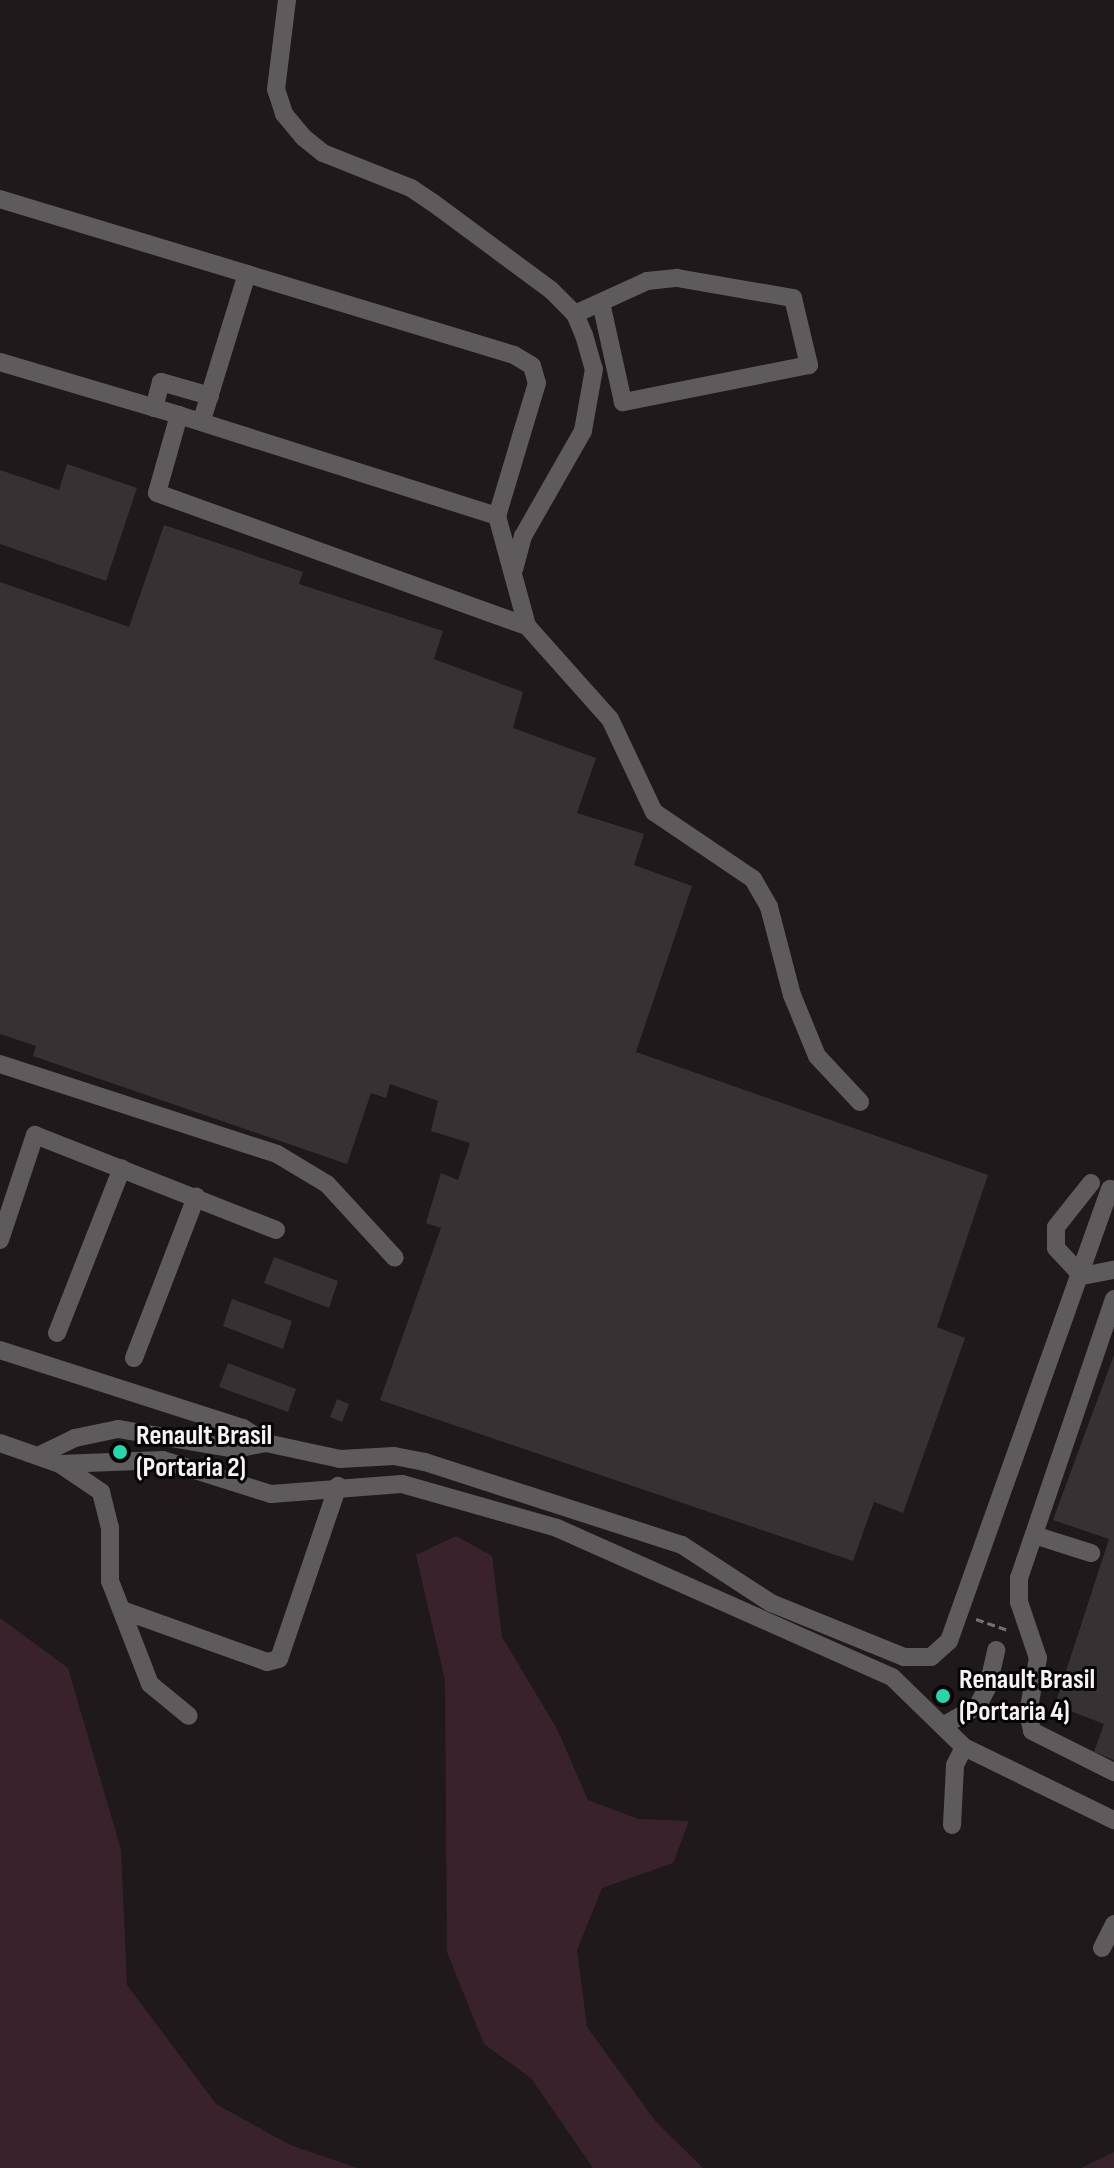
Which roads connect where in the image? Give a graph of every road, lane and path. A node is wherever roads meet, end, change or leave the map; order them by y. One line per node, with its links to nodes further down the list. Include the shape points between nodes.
1 (287, 0): 5 (street, via 276,89 284,114 303,137 323,153 411,188 551,290)
2 (0, 199): 3 (street)
3 (247, 274): 7 (street); 11 (street, via 514,355 532,366 537,383)
4 (601, 303): 4 (street, via 623,402 809,365 793,298 677,278 647,281); 5 (street)
5 (575, 314): 12 (street, via 594,369 593,397 583,431 523,536)
6 (0, 362): 8 (street)
7 (210, 396): 8 (street, via 161,382); 10 (street)
8 (154, 408): 9 (street)
9 (179, 415): 10 (street); 13 (street, via 157,493)
10 (202, 420): 11 (street)
11 (497, 516): 12 (street, via 505,532)
12 (512, 580): 13 (street)
13 (527, 626): 15 (street, via 610,719 654,812 753,879 769,907 792,995 817,1056)
14 (0, 1064): 22 (street, via 277,1154 327,1184)
15 (860, 1102)
16 (122, 1168): 19 (street); 21 (street, via 35,1135); 26 (street)
17 (1091, 1183): 24 (street, via 1056,1227 1056,1248)
18 (1110, 1189): 24 (street)
19 (196, 1197): 20 (street); 28 (street)
20 (276, 1230)
21 (0, 1240)
22 (395, 1258)
23 (1114, 1270): 24 (street)
24 (1082, 1276): 37 (street)
25 (1114, 1299): 34 (street, via 1099,1365)
26 (57, 1333)
27 (0, 1350): 30 (street, via 243,1428)
28 (134, 1358)
29 (0, 1443): 31 (street)
30 (266, 1443): 31 (street, via 235,1449 118,1429 75,1438); 37 (street, via 340,1459 394,1456 425,1462 682,1545 771,1603 904,1657 931,1657 949,1641)
31 (38, 1456): 32 (street)
32 (60, 1464): 33 (street, via 150,1458 288,1495); 36 (street, via 101,1492 110,1527 110,1581)
33 (338, 1486): 36 (street, via 279,1659 267,1662); 41 (street, via 415,1487 594,1542 892,1677)
34 (1034, 1535): 35 (street); 38 (street, via 1019,1578 1019,1602)
35 (1091, 1553)
36 (122, 1610): 40 (street, via 150,1684)
37 (959, 1612): 38 (path)
38 (1030, 1633): 43 (street, via 1038,1658 1028,1713 1032,1731)
39 (996, 1650): 41 (street, via 977,1707)
40 (189, 1716)
41 (944, 1725): 42 (street)
42 (964, 1747): 44 (street); 45 (street, via 955,1765)
43 (1114, 1772)
44 (1114, 1820)
45 (952, 1825)
46 (1114, 1924): 47 (street)
47 (1102, 1948)

